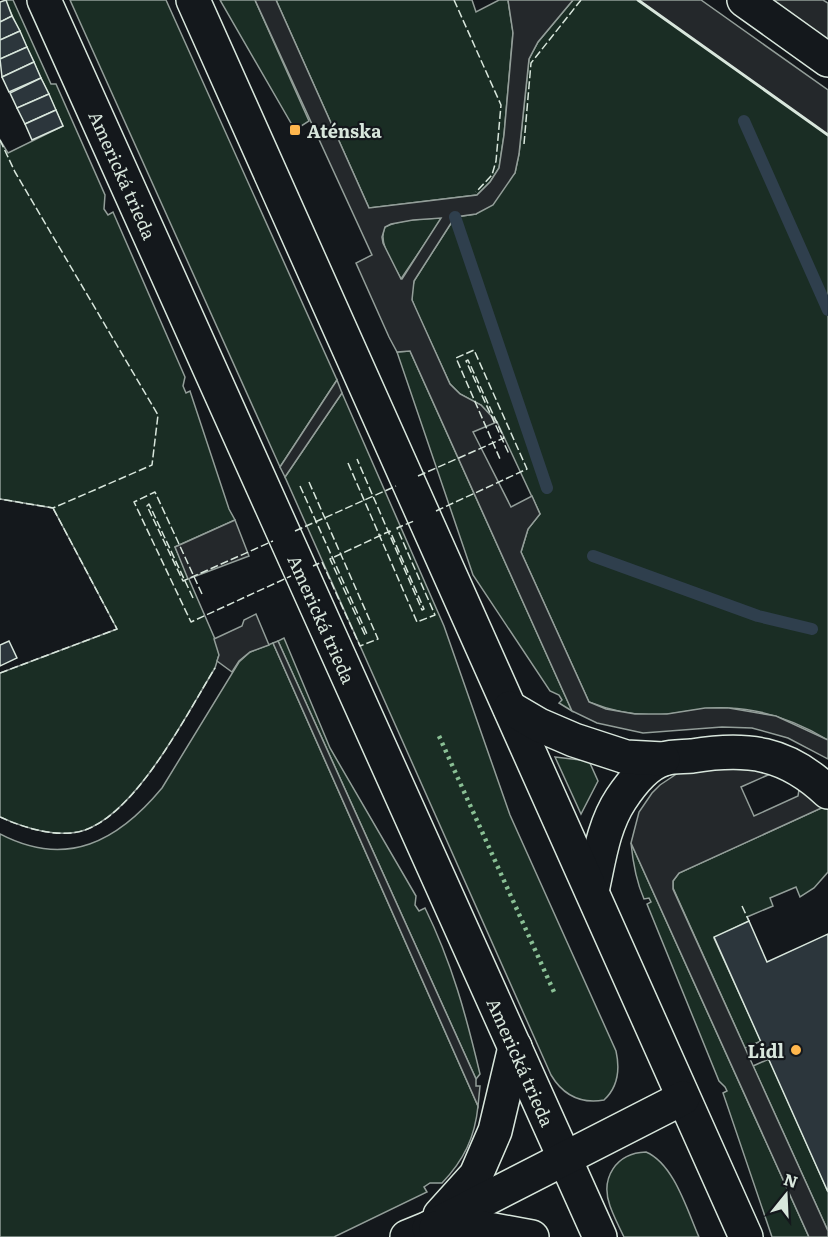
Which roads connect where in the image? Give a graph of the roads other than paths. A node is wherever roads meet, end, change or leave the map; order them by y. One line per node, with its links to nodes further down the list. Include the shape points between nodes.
1 (44, 0): 9 (street, Americká trieda)
2 (193, 0): 5 (street)
3 (744, 0): 4 (street)
4 (828, 60)
5 (510, 708): 6 (street, via 574,740 626,756); 8 (street)
6 (663, 759): 7 (street, via 744,751 793,765); 8 (street, via 645,770 620,800 604,834)
7 (828, 792)
8 (592, 891): 10 (street)
9 (515, 1047): 11 (street, Americká trieda); 12 (street, via 495,1131 476,1175)
10 (684, 1098): 11 (street); 15 (street)
11 (564, 1158): 12 (street); 14 (street, Americká trieda)
12 (418, 1232): 13 (street, via 483,1228)
13 (532, 1237)
14 (600, 1237)
15 (746, 1237)

